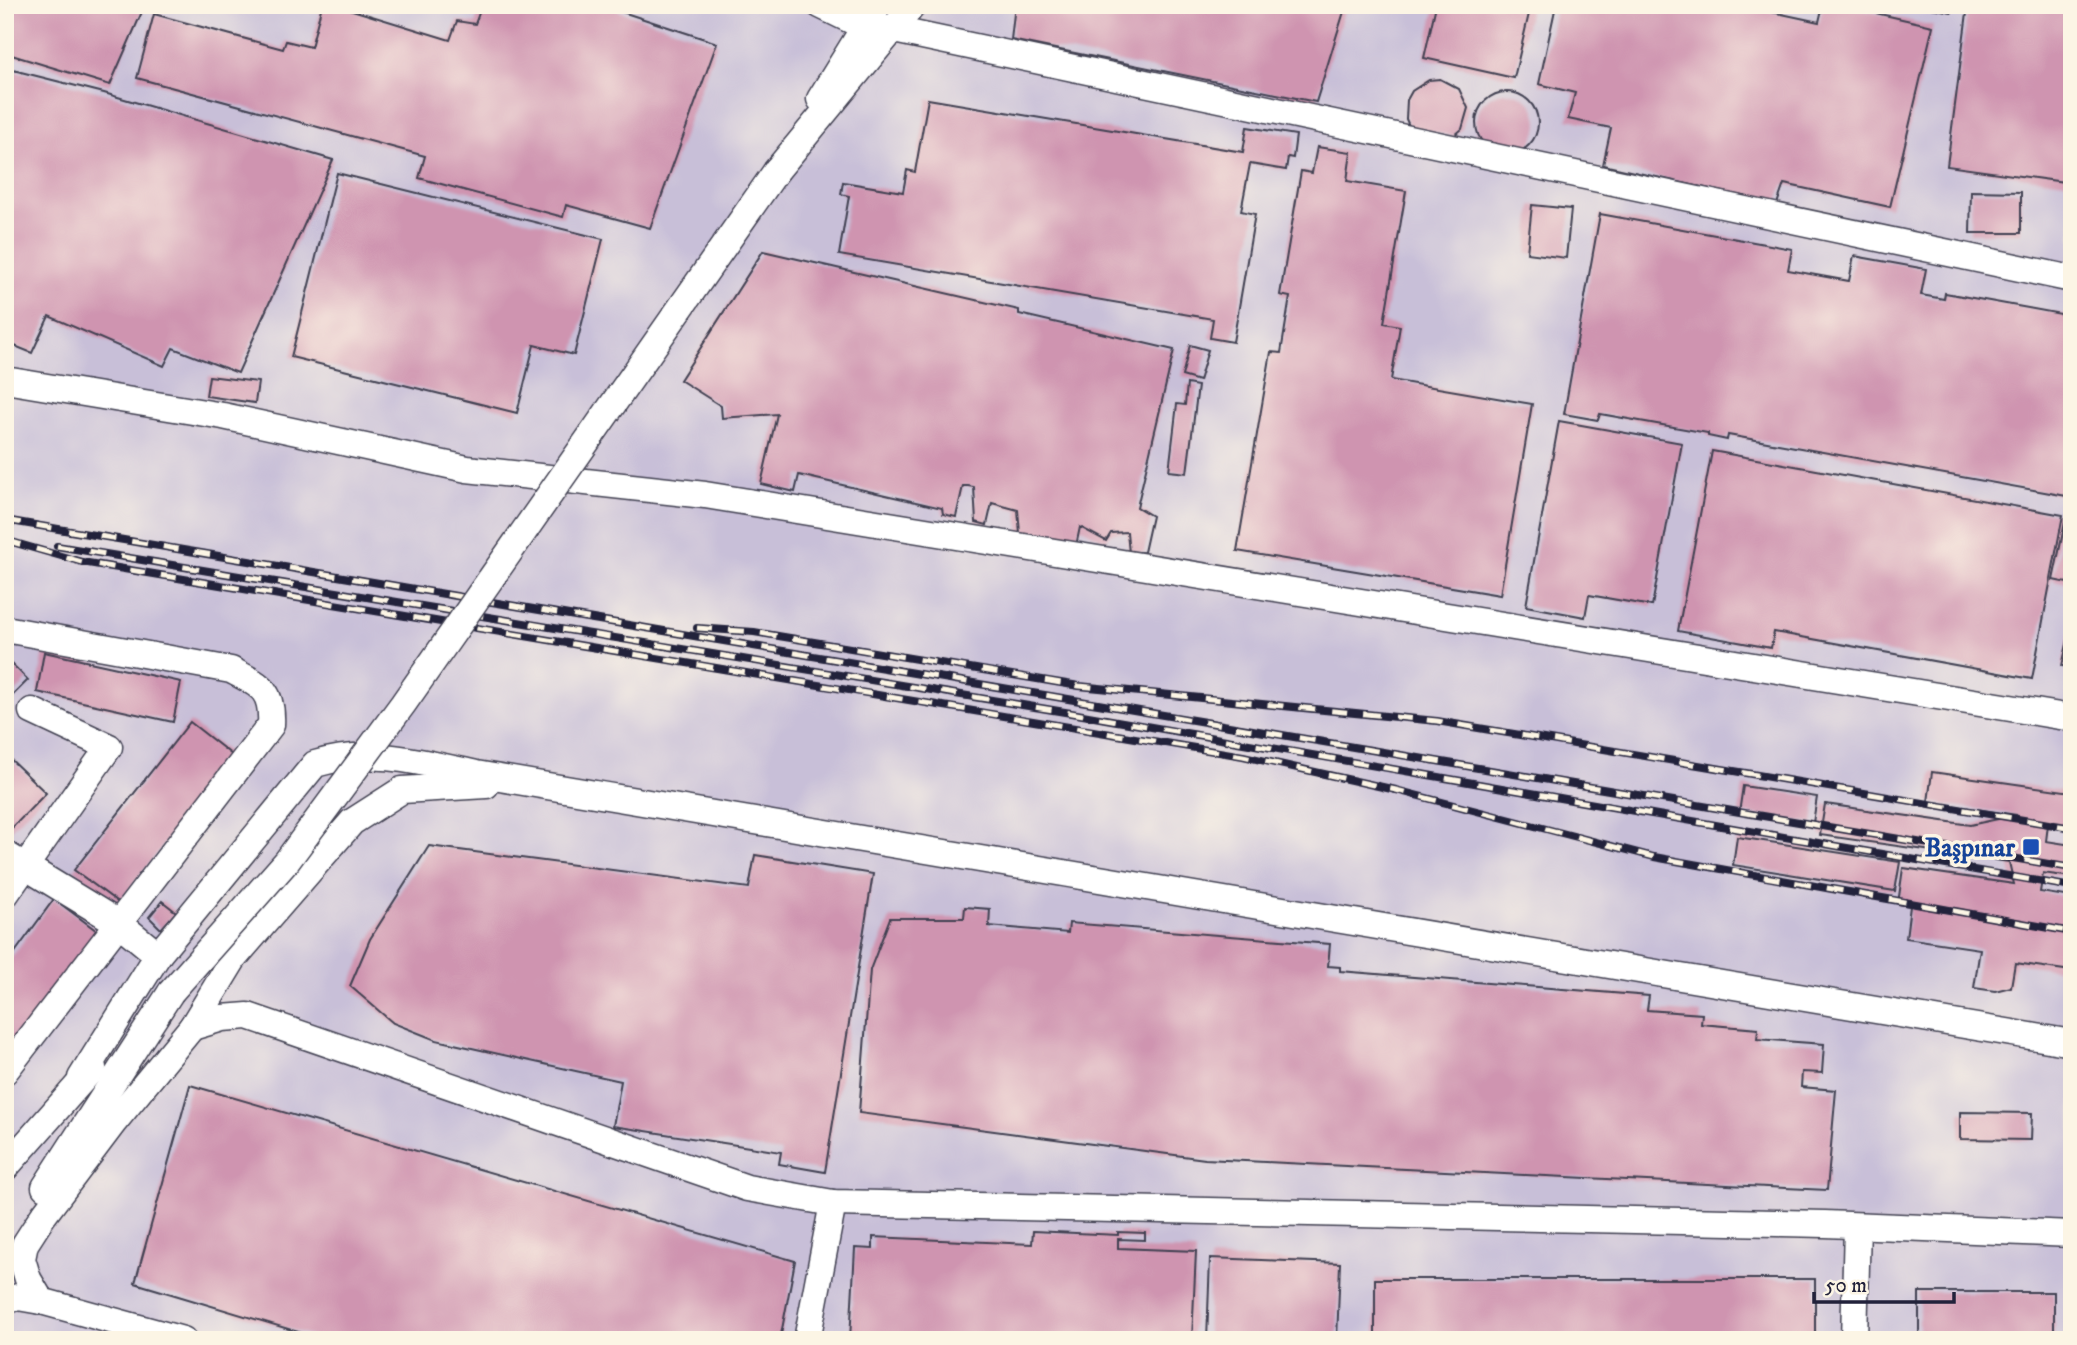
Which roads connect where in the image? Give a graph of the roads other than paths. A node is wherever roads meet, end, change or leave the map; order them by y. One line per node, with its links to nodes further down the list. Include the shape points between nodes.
1 (820, 5): 3 (street)
2 (912, 5): 4 (street)
3 (871, 16): 4 (street); 5 (street)
4 (894, 30): 5 (street); 6 (street)
5 (777, 170): 17 (street, bridge, via 287,861)
6 (2072, 279)
7 (5, 380): 10 (street, via 223,416 467,468 678,491)
8 (5, 629): 14 (street, via 231,670 261,686 272,704 271,725)
9 (32, 711): 12 (street, via 109,747)
10 (2072, 718)
11 (541, 785): 15 (street, via 400,757 343,756 315,764); 16 (street, via 402,790 352,822); 20 (street)
12 (15, 861): 13 (street); 14 (street)
13 (5, 895)
14 (120, 924): 15 (street); 21 (street)
15 (158, 955): 22 (street)
16 (234, 958): 18 (street, via 230,985); 19 (street)
17 (154, 1013): 22 (street); 27 (street)
18 (248, 1016): 19 (street); 24 (street, via 747,1188)
19 (192, 1027): 29 (street, via 114,1122 25,1244 22,1259)
20 (2072, 1043)
21 (5, 1071)
22 (81, 1078): 23 (street)
23 (5, 1168)
24 (833, 1203): 25 (street); 31 (street)
25 (1857, 1226): 26 (street); 32 (street)
26 (2072, 1234)
27 (5, 1251)
28 (5, 1301): 29 (street, via 18,1297)
29 (41, 1301): 30 (street)
30 (183, 1340)
31 (807, 1340)
32 (1854, 1340)

